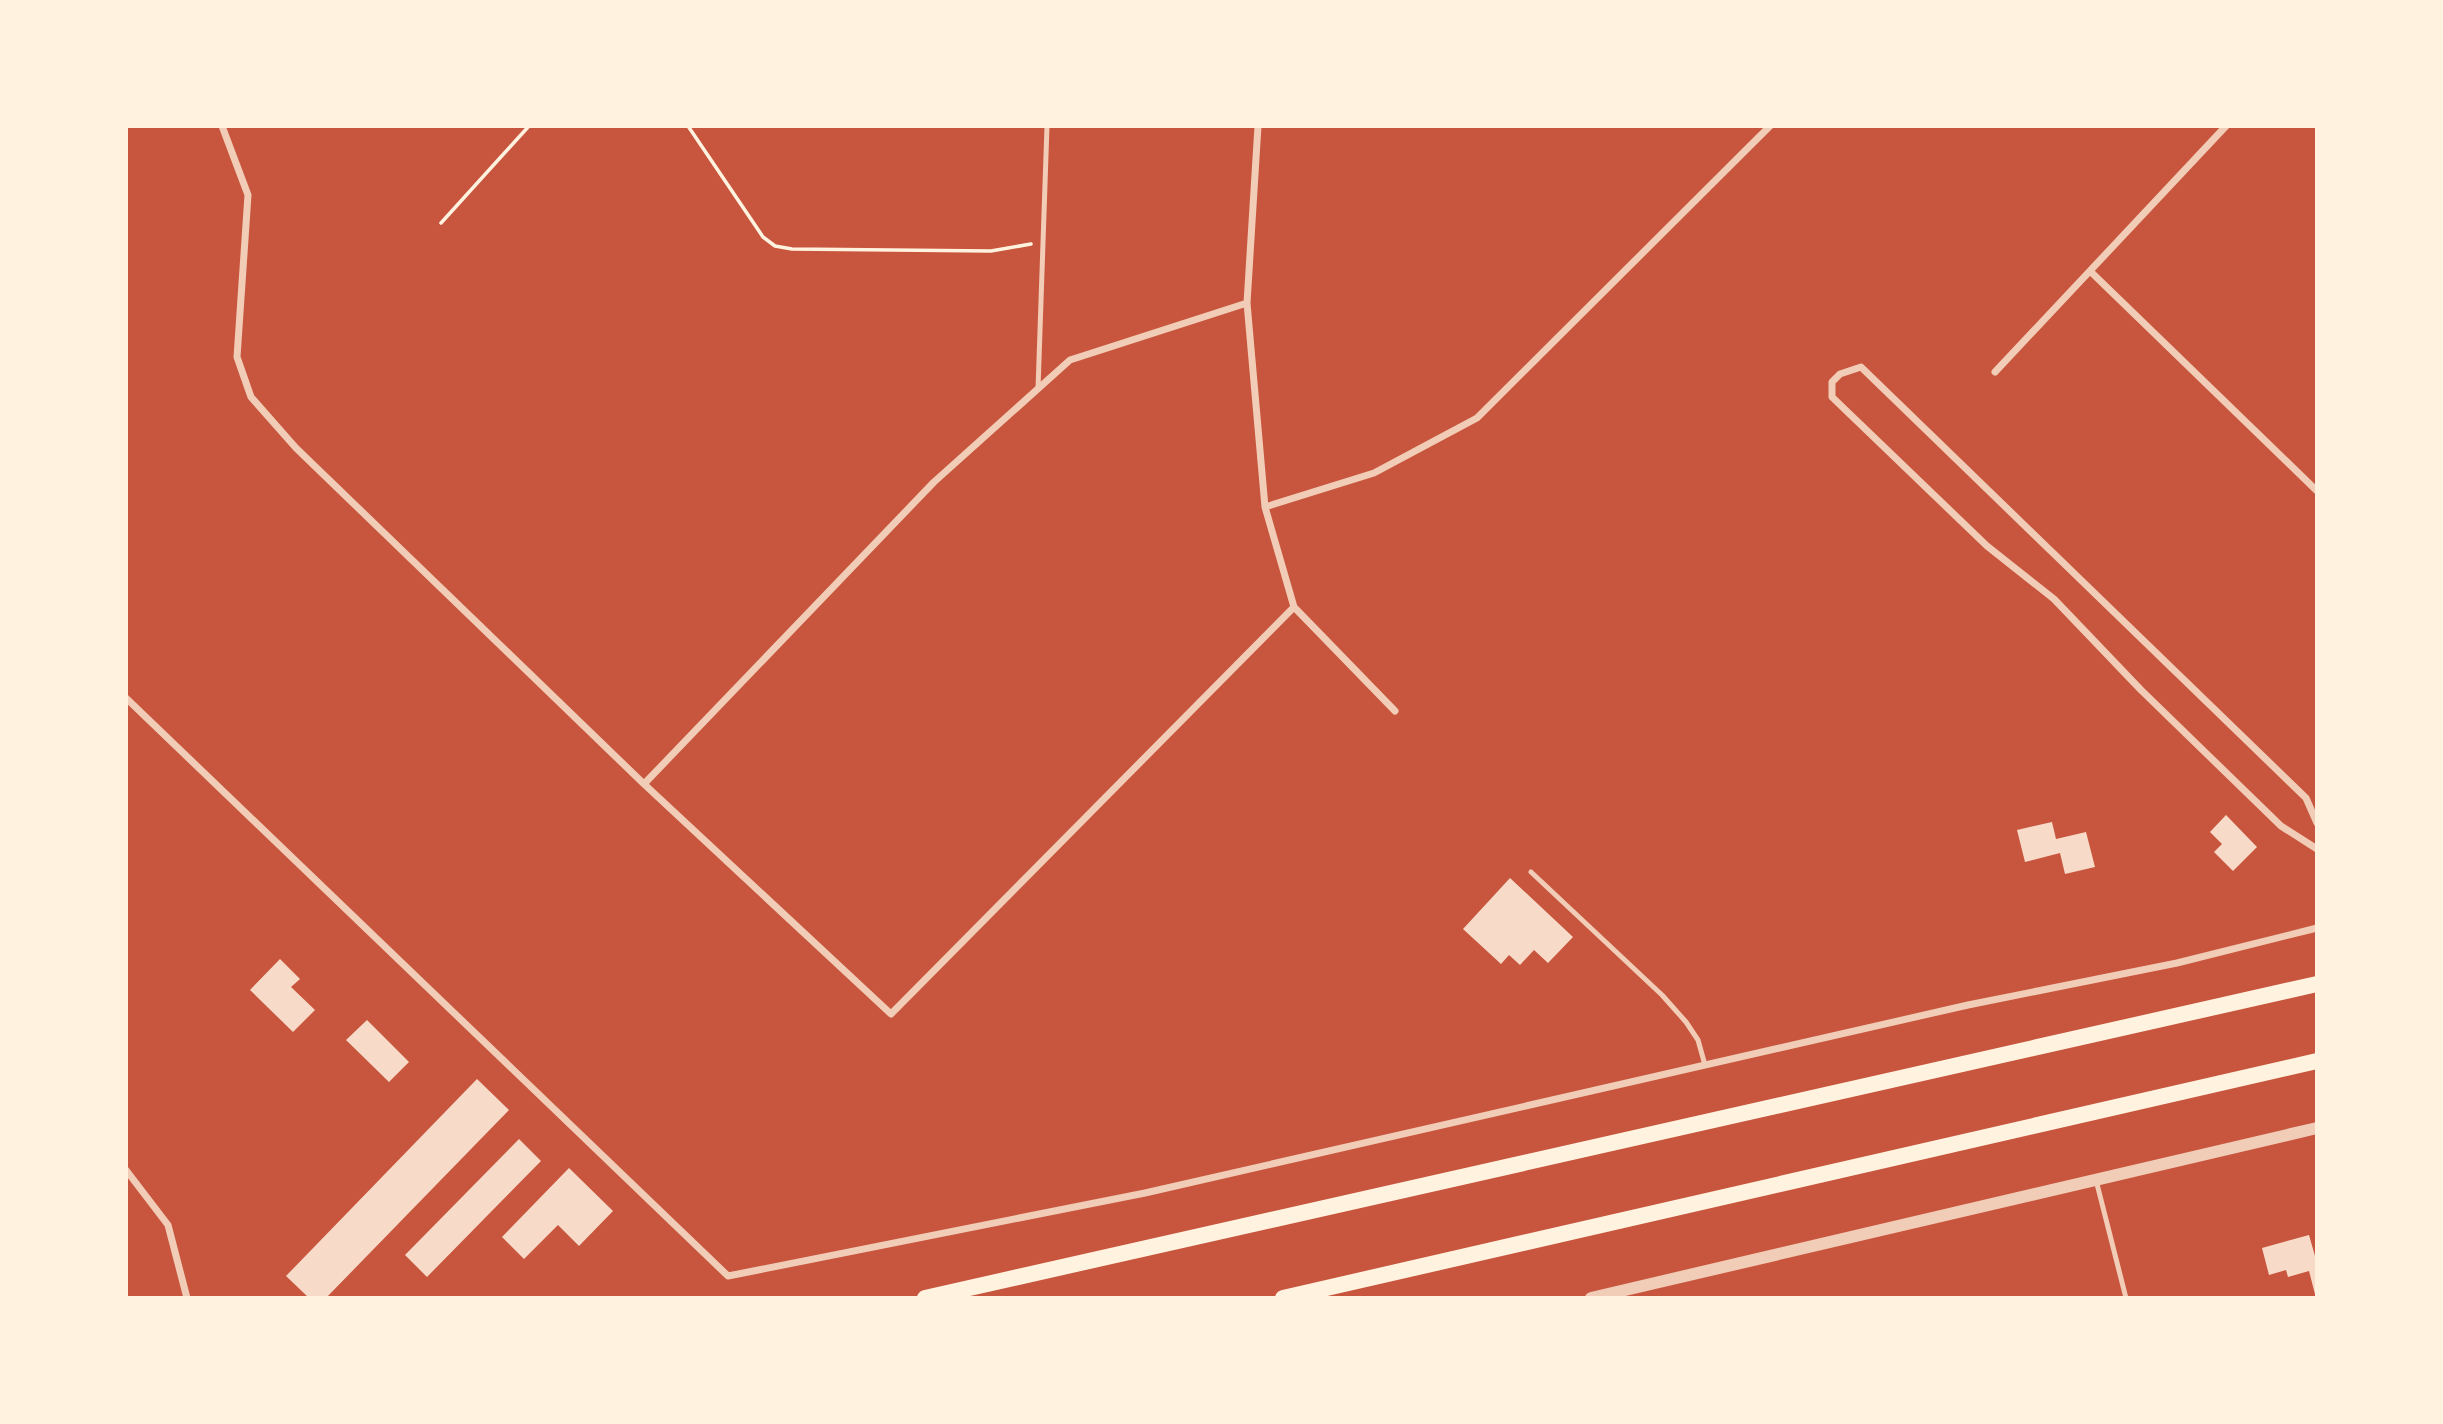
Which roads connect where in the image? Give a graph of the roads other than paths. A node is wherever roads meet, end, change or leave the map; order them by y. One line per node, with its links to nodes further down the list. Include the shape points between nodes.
1 (222, 126): 15 (street, via 248,195 237,357 251,397 296,448)
2 (1047, 126): 9 (lane)
3 (1258, 126): 7 (street)
4 (1770, 126): 11 (street, via 1478,418 1374,473)
5 (2227, 126): 6 (street)
6 (2090, 271): 8 (street); 10 (street)
7 (1247, 303): 9 (street, via 1070,360); 11 (street)
8 (1995, 372)
9 (1038, 389): 15 (street, via 934,482)
10 (2317, 491)
11 (1265, 507): 12 (street)
12 (1294, 607): 14 (street); 15 (street, via 891,1014)
13 (126, 698): 22 (street, via 728,1276 1145,1193)
14 (1395, 710)
15 (644, 784)
16 (2317, 823): 17 (street, via 2306,798 1861,368 1840,374 1832,382 1832,397 1987,546 2054,599 2281,826)
17 (2317, 849)
18 (1531, 872): 22 (lane, via 1662,995 1698,1040)
19 (2317, 928): 22 (street, via 2177,963 1968,1004)
20 (2317, 984): 27 (main road)
21 (2317, 1061): 28 (main road)
22 (1705, 1065)
23 (2317, 1128): 25 (street)
24 (126, 1170): 26 (street, via 168,1225)
25 (2096, 1180): 29 (street); 30 (lane)
26 (187, 1298)
27 (925, 1298)
28 (1283, 1298)
29 (1591, 1298)
30 (2126, 1298)

